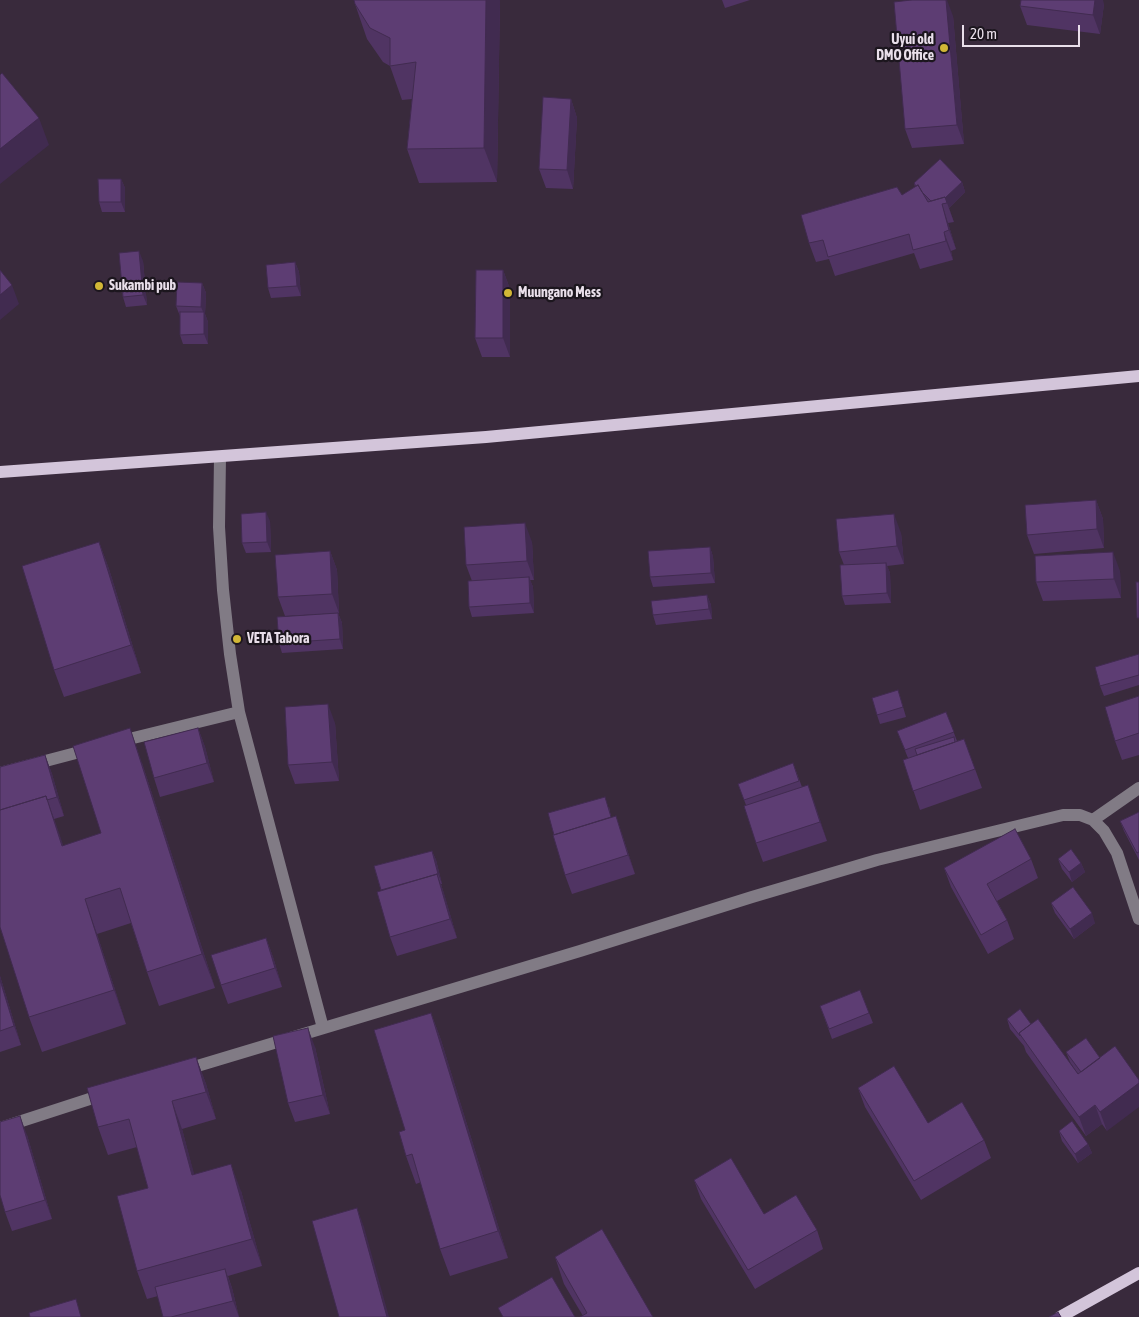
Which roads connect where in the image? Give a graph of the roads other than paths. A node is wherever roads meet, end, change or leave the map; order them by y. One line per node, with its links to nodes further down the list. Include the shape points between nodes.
1 (1139, 376): 2 (main road)
2 (220, 457): 3 (main road); 4 (street, via 219,527 223,590)
3 (0, 472)
4 (239, 712): 5 (street); 9 (street)
5 (0, 773)
6 (1139, 788): 7 (street)
7 (1093, 820): 8 (street, via 1117,853); 9 (street, via 1080,815 1063,815 878,860)
8 (1139, 919)
9 (323, 1028): 10 (street)
10 (172, 1073)
11 (117, 1090): 12 (street)
12 (0, 1128)
13 (1139, 1273): 14 (main road)
14 (1060, 1317)

